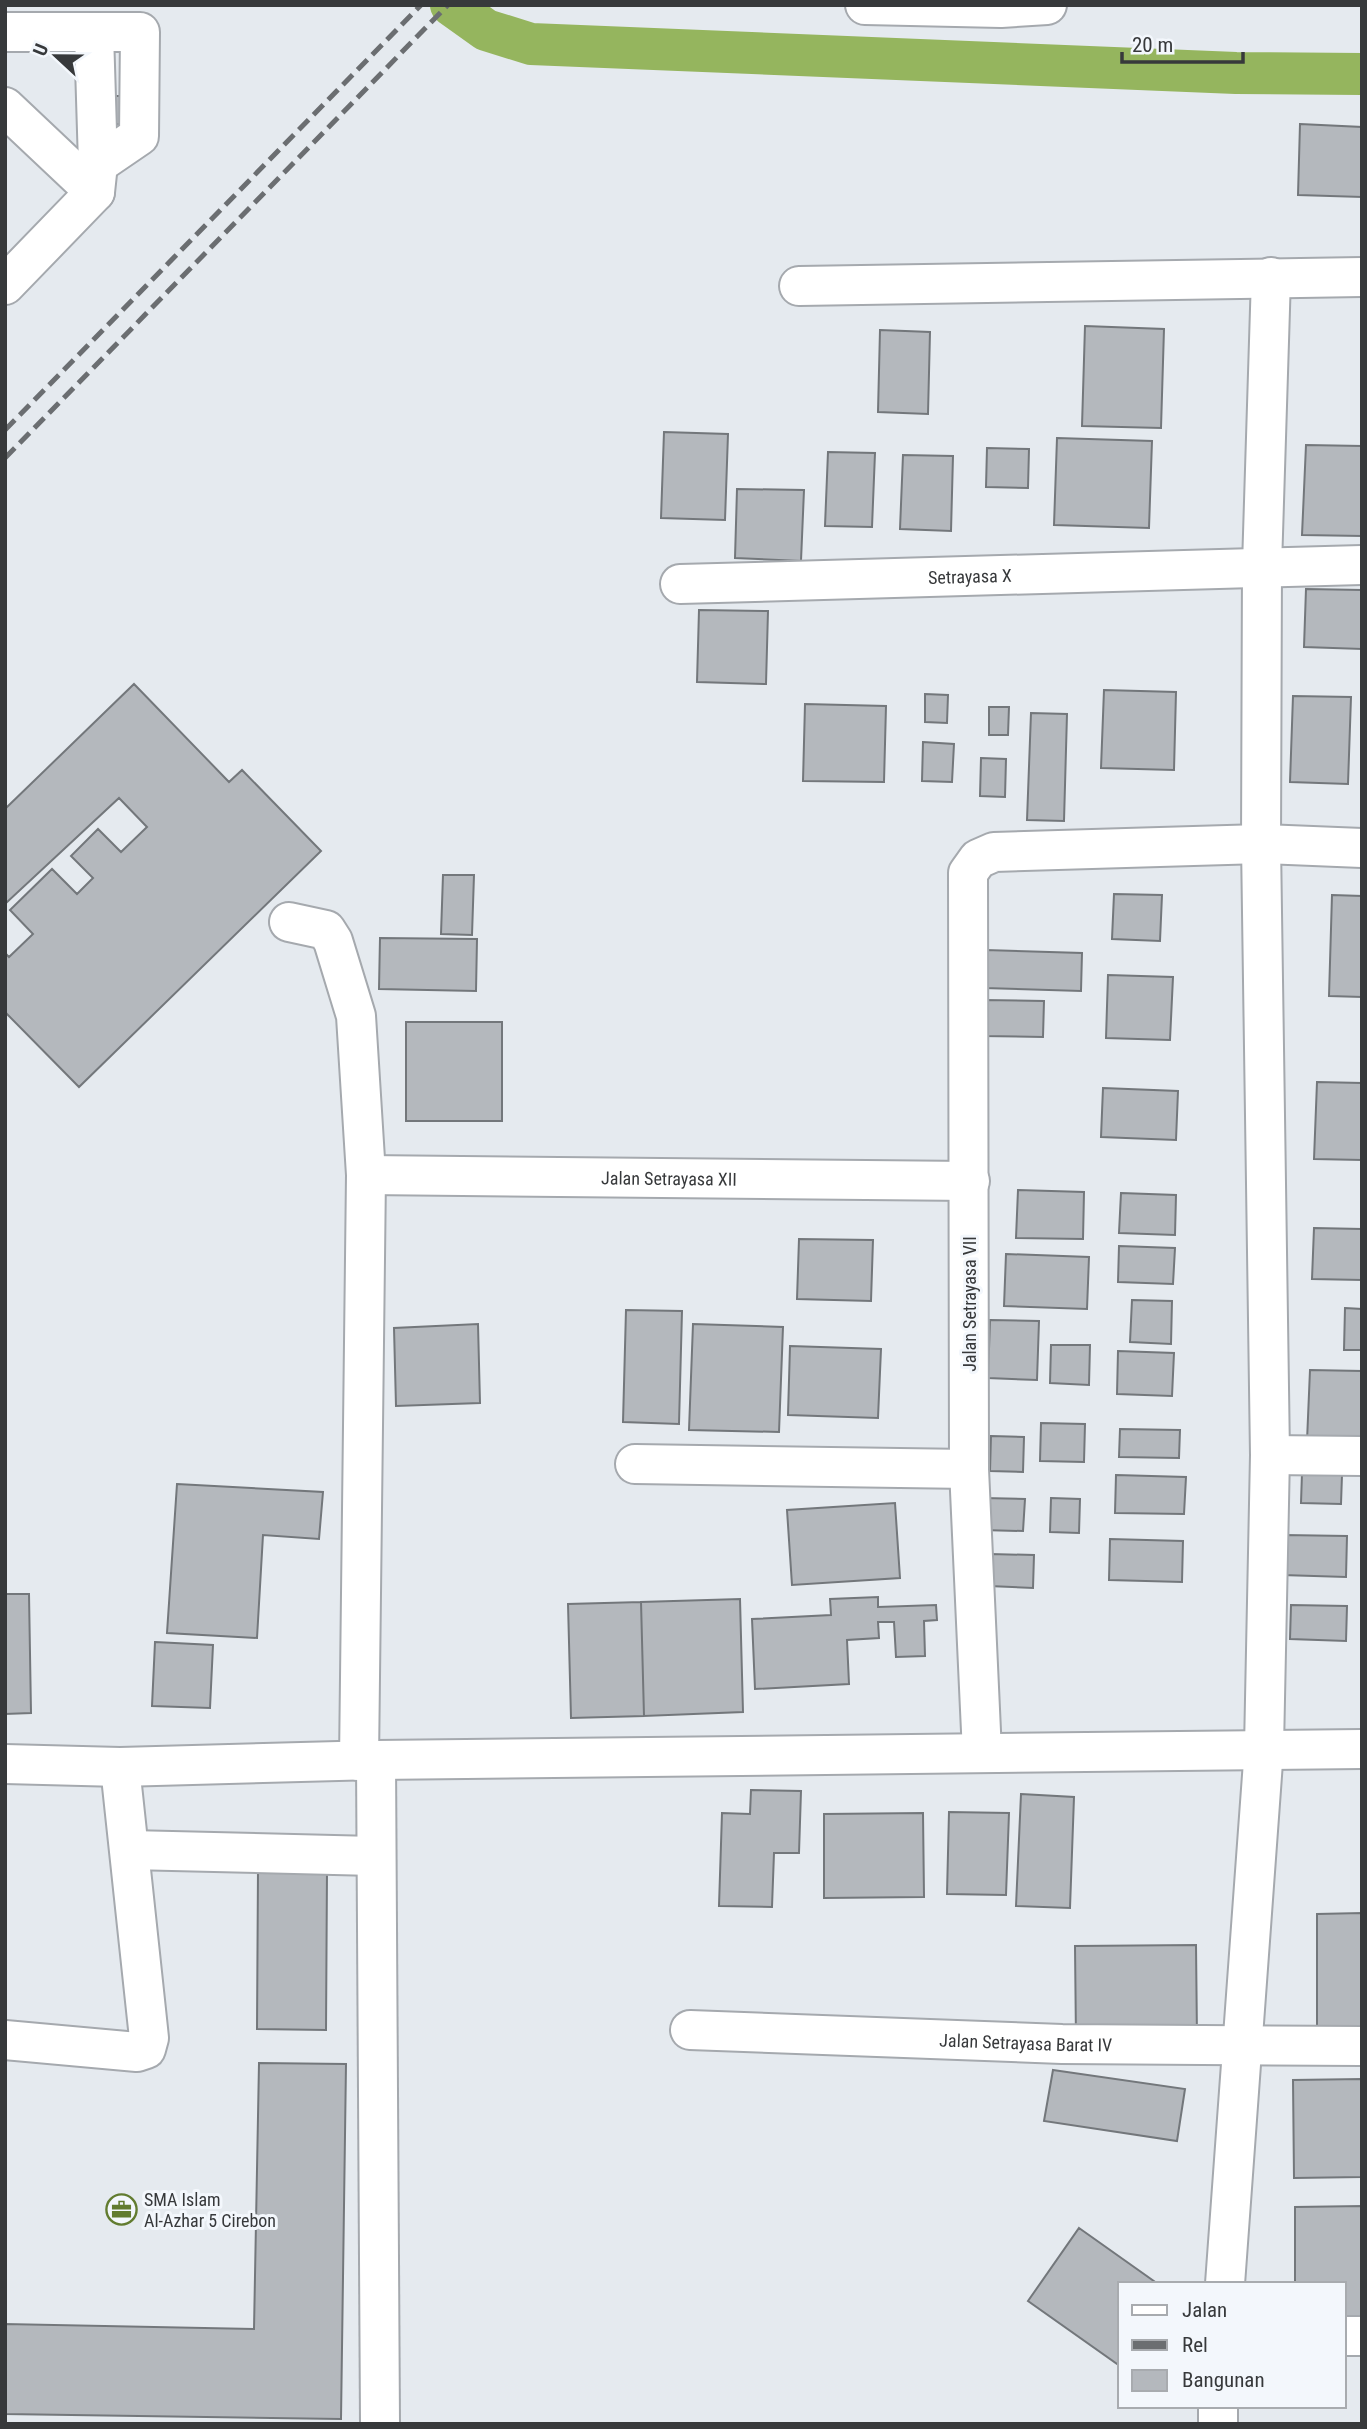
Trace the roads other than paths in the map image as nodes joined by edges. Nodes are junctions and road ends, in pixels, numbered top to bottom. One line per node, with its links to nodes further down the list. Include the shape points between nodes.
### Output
1 (865, 5): 3 (street)
2 (1047, 5): 3 (street)
3 (1001, 6)
4 (5, 32): 5 (street)
5 (94, 33): 7 (street); 7 (street, via 140,32 139,136)
6 (5, 107): 7 (street)
7 (97, 178): 8 (street)
8 (10, 272)
9 (1271, 277): 10 (street); 11 (street); 13 (street)
10 (1362, 277)
11 (799, 286)
12 (1362, 565): 13 (street, Setrayasa X)
13 (1262, 566): 14 (street, Setrayasa X); 15 (street)
14 (680, 584)
15 (1261, 844): 16 (street); 19 (street, Jalan Setrayasa VII, via 994,852 978,859 968,873 966,888); 20 (street)
16 (1362, 848)
17 (289, 922): 18 (street, via 326,930 337,953 356,1016)
18 (366, 1175): 19 (street, Jalan Setrayasa XII); 27 (street)
19 (970, 1181): 23 (street, Jalan Setrayasa VII)
20 (1270, 1455): 21 (street); 24 (street)
21 (1362, 1456)
22 (635, 1464): 23 (street)
23 (969, 1469): 26 (street, Jalan Setrayasa VII)
24 (1264, 1748): 25 (street); 26 (street); 35 (street)
25 (1362, 1749)
26 (982, 1753): 27 (street)
27 (367, 1760): 29 (street); 31 (street)
28 (5, 1764): 29 (street)
29 (120, 1767): 30 (street)
30 (130, 1850): 31 (street); 33 (street, via 149,2038 146,2049 137,2052)
31 (374, 1856): 37 (street)
32 (690, 2030): 35 (street, Jalan Setrayasa Barat IV)
33 (5, 2040)
34 (1362, 2046): 35 (street, Jalan Setrayasa Barat IV)
35 (1243, 2047): 36 (street)
36 (1225, 2282)
37 (380, 2424)

